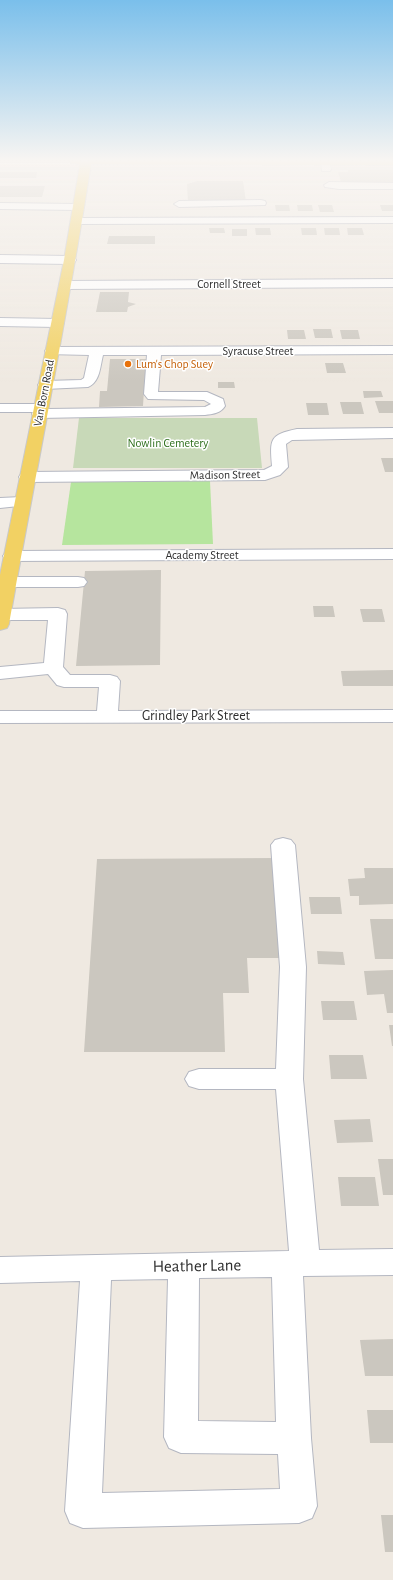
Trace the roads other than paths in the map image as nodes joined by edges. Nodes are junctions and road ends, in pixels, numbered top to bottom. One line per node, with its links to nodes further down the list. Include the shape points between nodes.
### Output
1 (74, 235): 3 (main road, Van Born Road)
2 (0, 259): 3 (street)
3 (70, 260): 5 (main road, Van Born Road)
4 (393, 283): 5 (street, Cornell Street)
5 (65, 285): 7 (main road, Van Born Road)
6 (0, 322): 7 (street)
7 (57, 323): 9 (main road, Van Born Road)
8 (393, 350): 11 (street, Syracuse Street)
9 (52, 351): 10 (street, Syracuse Street); 12 (main road, Van Born Road)
10 (97, 351): 11 (street, Syracuse Street); 12 (street, via 88,382)
11 (154, 351): 14 (street, via 151,394 156,397 207,396 218,402 218,406 205,411)
12 (45, 385): 14 (main road, Van Born Road)
13 (0, 408): 14 (street)
14 (40, 411): 16 (main road, Van Born Road)
15 (393, 433): 16 (street, Madison Street, via 287,436 278,444 280,467 265,474)
16 (27, 477): 17 (main road, Van Born Road)
17 (22, 502): 18 (street); 20 (main road, Van Born Road)
18 (0, 503)
19 (393, 554): 20 (street, Academy Street)
20 (12, 556): 21 (main road, Van Born Road)
21 (7, 582): 22 (street); 23 (main road, Van Born Road)
22 (78, 582)
23 (1, 619): 24 (street, via 58,614)
24 (53, 668): 25 (street); 28 (street, via 64,681 110,681)
25 (0, 673)
26 (393, 716): 28 (street, Grindley Park Street)
27 (0, 717): 28 (street, Grindley Park Street)
28 (107, 717)
29 (283, 845): 31 (street, via 294,967)
30 (199, 1079): 31 (street)
31 (289, 1079): 33 (street)
32 (393, 1262): 33 (street, Heather Lane)
33 (296, 1264): 34 (street, Heather Lane); 37 (street)
34 (184, 1266): 35 (street, Heather Lane); 37 (street, via 181,1437)
35 (96, 1268): 36 (street, Heather Lane); 37 (street, via 83,1511 299,1506)
36 (0, 1270)
37 (294, 1438)

